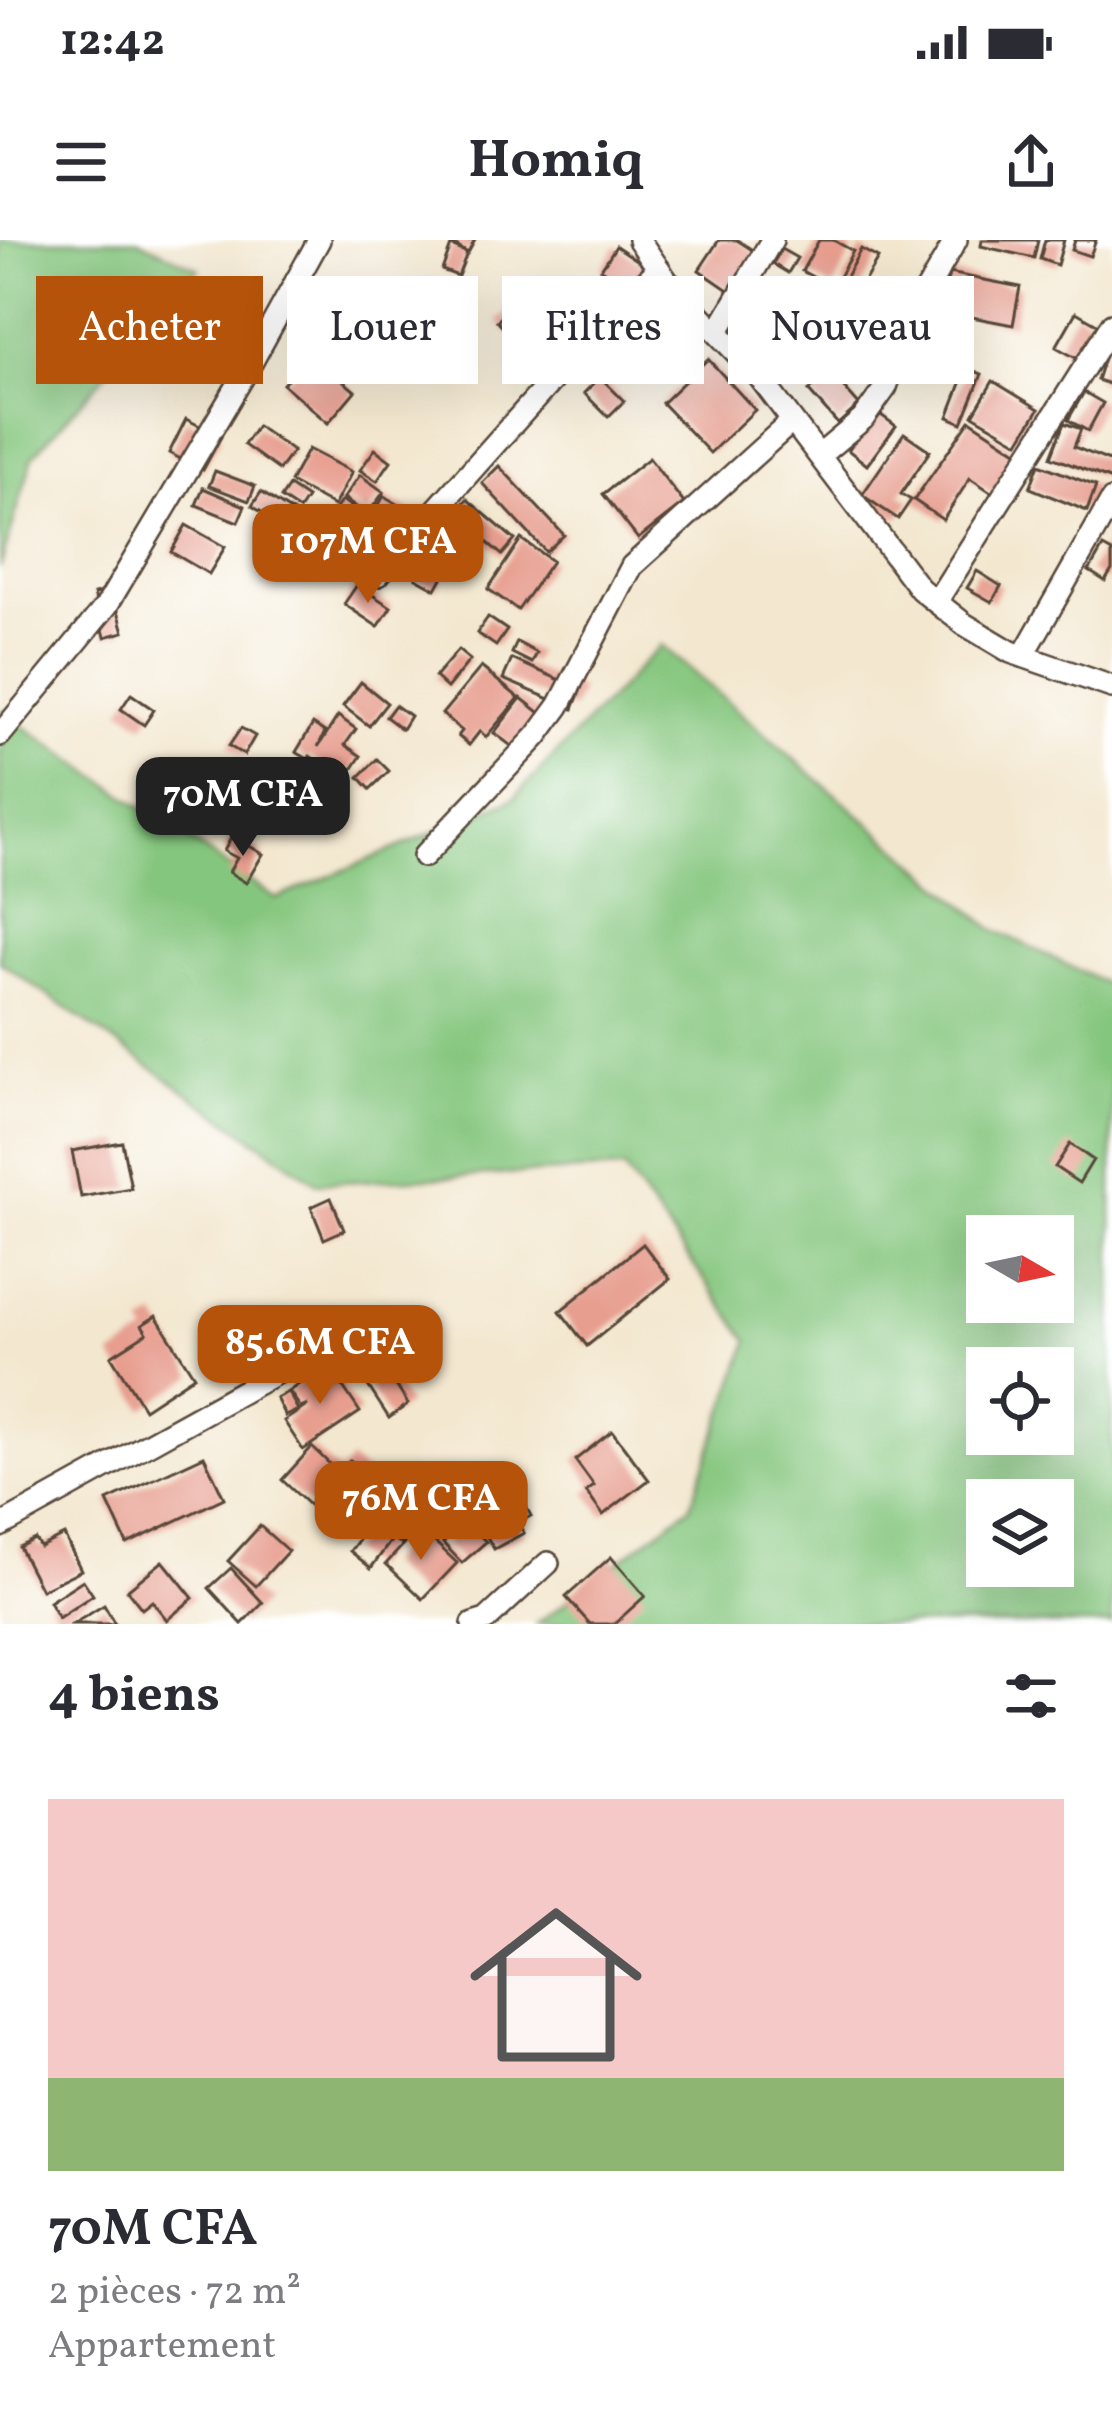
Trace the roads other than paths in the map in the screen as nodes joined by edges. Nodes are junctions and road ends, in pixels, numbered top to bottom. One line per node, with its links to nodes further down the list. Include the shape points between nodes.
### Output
1 (319, 240): 15 (street, via 107,605)
2 (639, 240): 5 (street)
3 (772, 240): 7 (street)
4 (956, 240): 9 (street, via 911,317 886,387)
5 (659, 268): 7 (street); 11 (street)
6 (1112, 324): 12 (street)
7 (718, 331): 8 (street)
8 (791, 422): 9 (street); 16 (street, via 632,566 559,706)
9 (820, 455): 12 (street, via 908,576)
10 (1112, 500): 13 (street)
11 (378, 575)
12 (937, 602): 13 (street)
13 (1023, 656): 14 (street)
14 (1112, 687)
15 (0, 734)
16 (424, 856)
17 (305, 1358): 18 (street)
18 (0, 1526)
19 (548, 1563): 20 (street)
20 (473, 1624)

